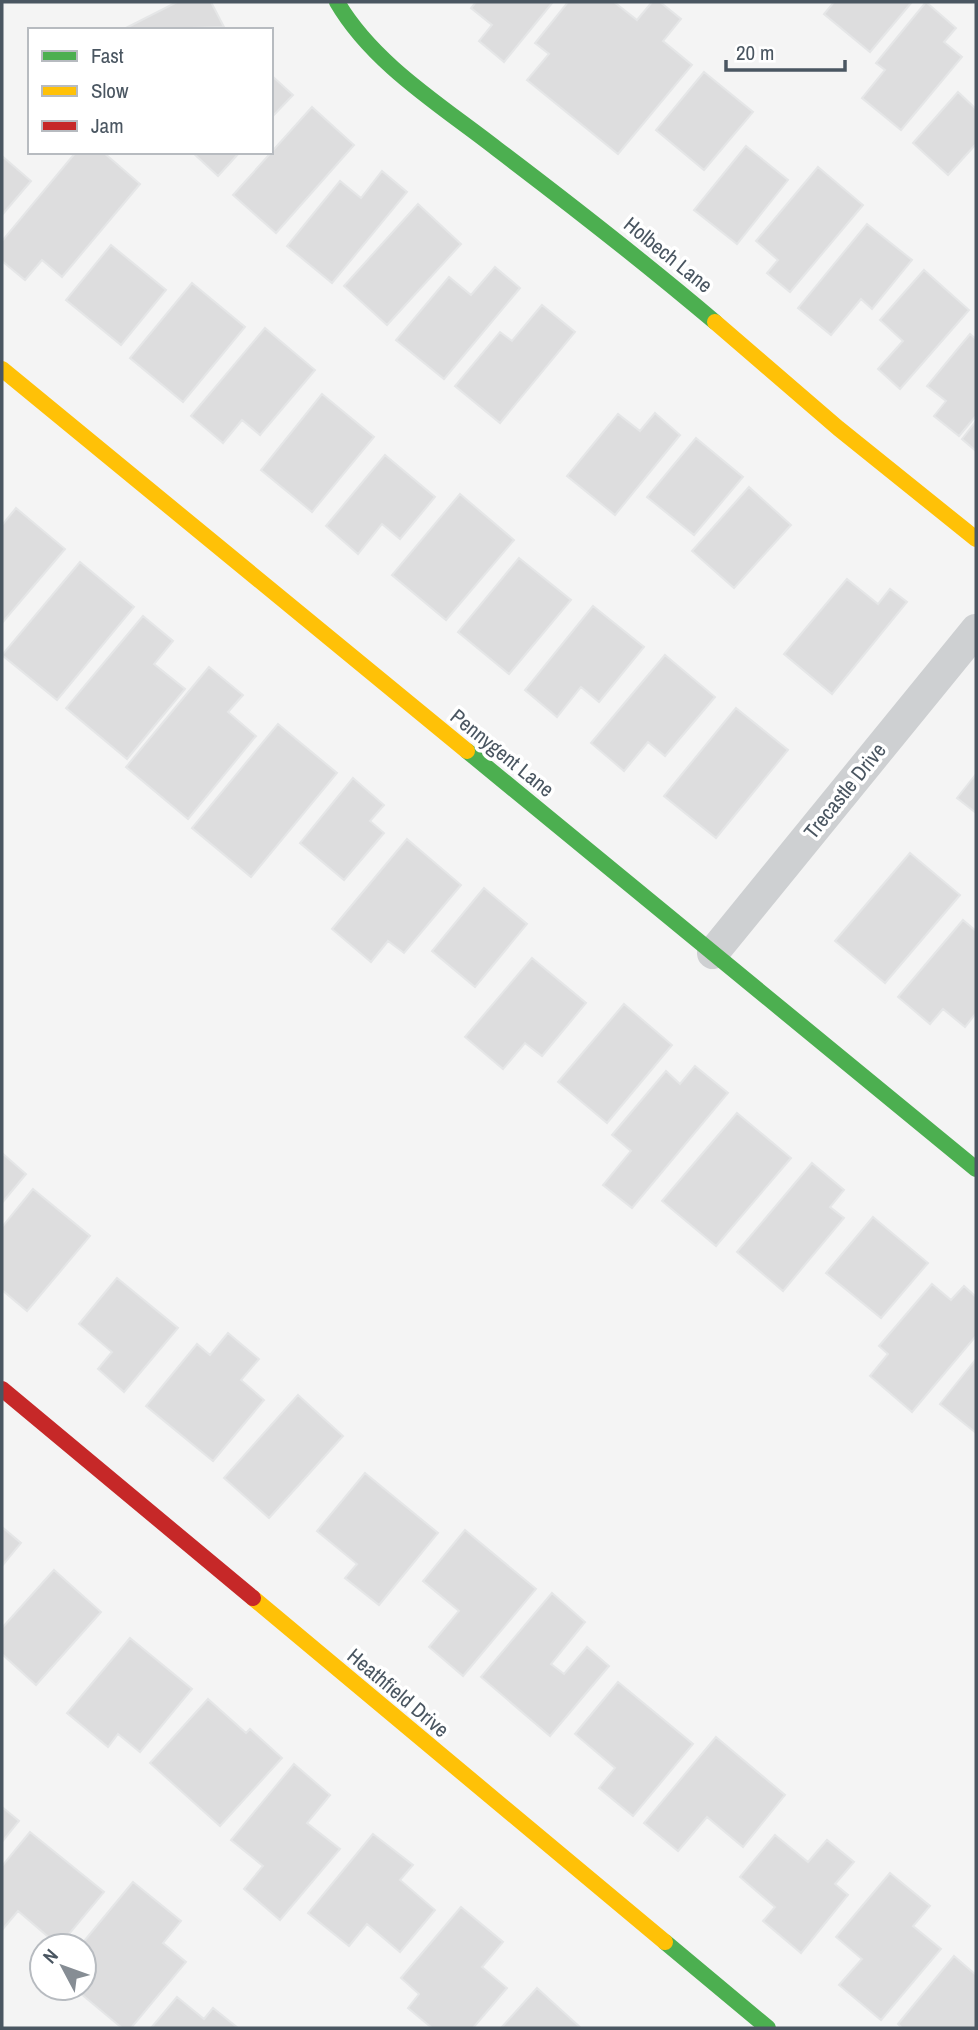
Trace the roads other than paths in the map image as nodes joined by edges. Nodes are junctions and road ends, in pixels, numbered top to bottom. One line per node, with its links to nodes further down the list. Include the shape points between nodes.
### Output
1 (337, 2): 3 (street, Holbech Lane, via 349,23 400,74 642,260)
2 (2, 369): 5 (street, Pennygent Lane)
3 (976, 539)
4 (976, 630): 5 (street, Trecastle Drive)
5 (713, 953): 6 (street, Pennygent Lane)
6 (976, 1169)
7 (2, 1389): 8 (street, Heathfield Drive)
8 (768, 2028)

